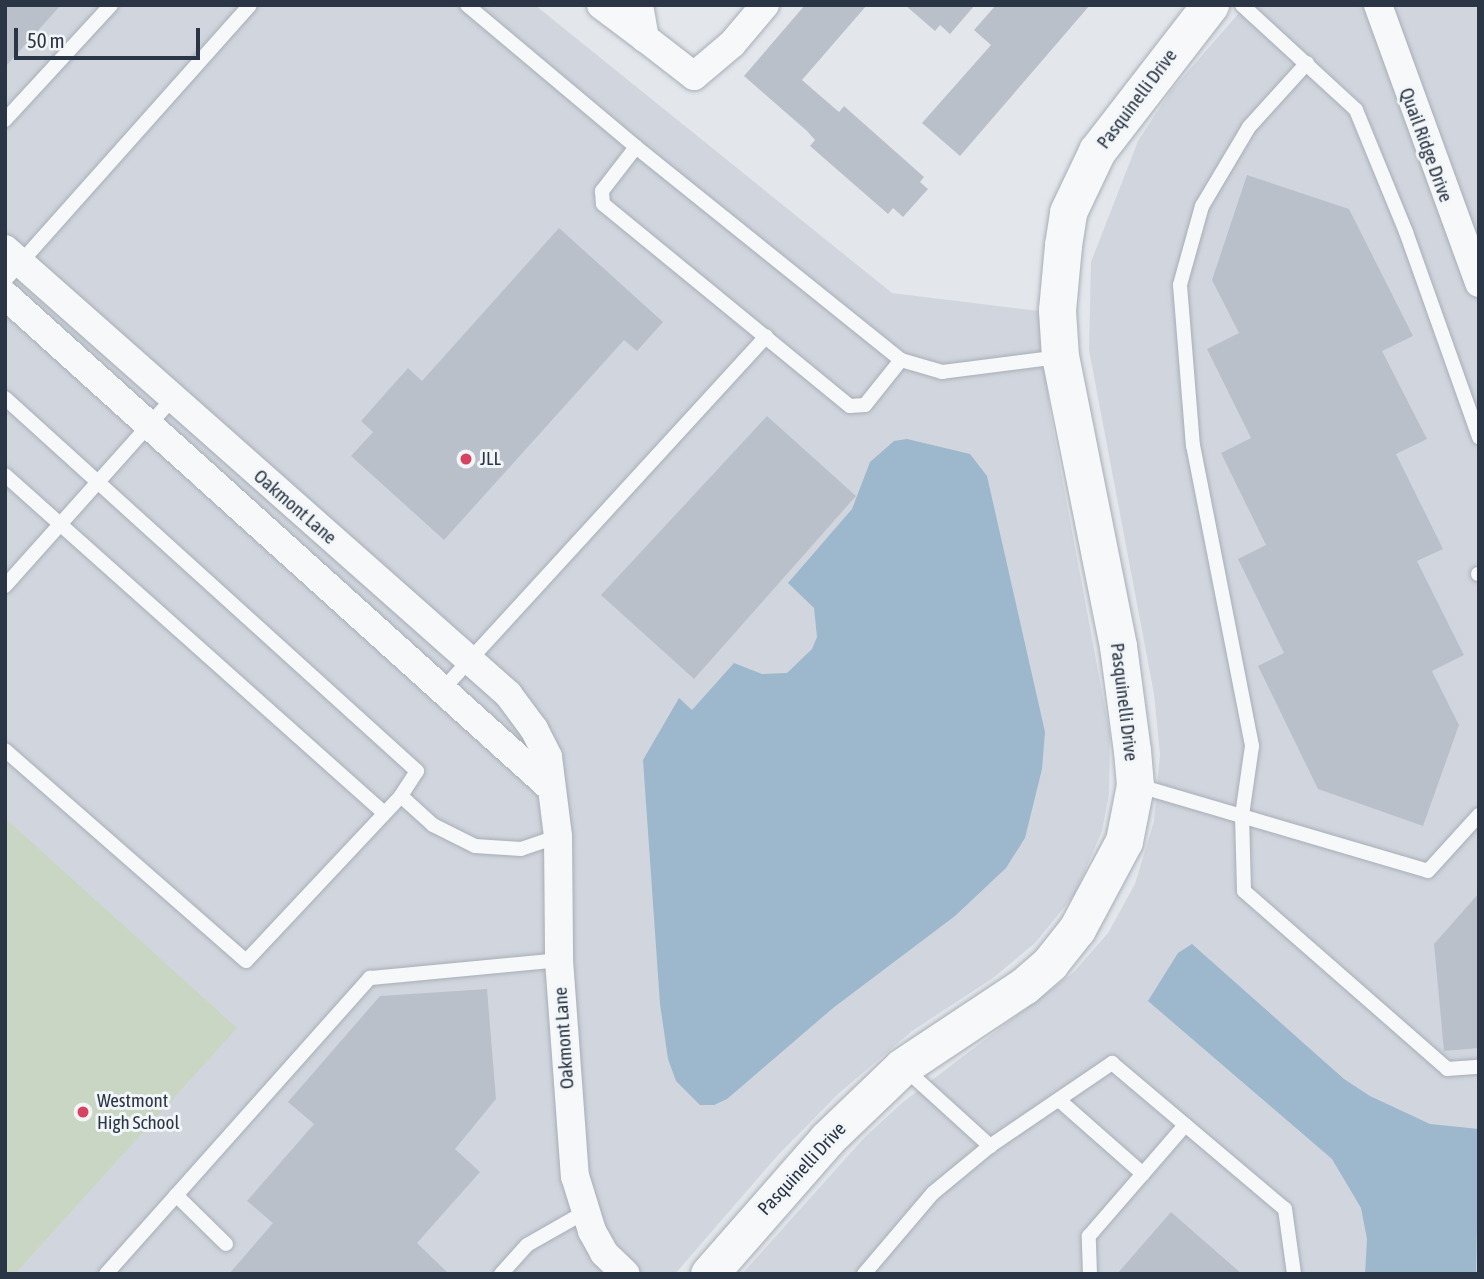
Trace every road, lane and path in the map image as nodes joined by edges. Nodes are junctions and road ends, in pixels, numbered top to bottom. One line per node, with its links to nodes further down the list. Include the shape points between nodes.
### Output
1 (111, 5): 12 (lane)
2 (250, 5): 14 (lane)
3 (467, 5): 13 (lane)
4 (601, 5): 10 (street)
5 (639, 5): 10 (street)
6 (765, 5): 10 (street, via 732,44 694,76)
7 (1210, 5): 18 (street, Pasquinelli Drive, via 1113,125 1068,212 1057,310)
8 (1242, 5): 11 (lane)
9 (1378, 5): 15 (street, Quail Ridge Drive)
10 (645, 37)
11 (1307, 63): 23 (lane, via 1356,110 1406,232); 35 (lane, via 1249,127 1202,206 1180,285 1193,445 1252,746)
12 (6, 117)
13 (636, 146): 17 (lane, via 602,191 603,204); 19 (lane)
14 (10, 264): 21 (street, Oakmont Lane)
15 (1479, 283)
16 (5, 295): 22 (street, Oakmont Lane)
17 (766, 336): 19 (lane, via 850,406 865,405); 28 (lane)
18 (1060, 357): 19 (lane, via 942,372); 31 (street, Pasquinelli Drive, via 1118,646)
19 (901, 360)
20 (5, 398): 25 (lane)
21 (172, 399): 22 (lane); 28 (street, Oakmont Lane)
22 (150, 423): 25 (lane); 29 (street, Oakmont Lane)
23 (1479, 437)
24 (5, 475): 26 (lane)
25 (99, 480): 26 (lane); 33 (lane, via 416,771)
26 (60, 524): 27 (lane); 34 (lane)
27 (5, 586)
28 (470, 661): 29 (lane); 32 (street, Oakmont Lane, via 508,694 534,729 548,757)
29 (443, 688): 32 (street, Oakmont Lane)
30 (5, 750): 34 (lane, via 246,961)
31 (1135, 785): 35 (lane); 39 (street, Pasquinelli Drive, via 1124,841 1102,886 1050,963 1024,986)
32 (550, 786): 37 (street, Oakmont Lane)
33 (401, 796): 34 (lane); 37 (lane, via 433,825 475,846 521,849)
34 (383, 812)
35 (1242, 815): 36 (lane, via 1428,871); 40 (lane, via 1244,891 1447,1069)
36 (1479, 815)
37 (558, 836): 38 (street, Oakmont Lane)
38 (559, 960): 45 (lane, via 370,978); 46 (street, Oakmont Lane, via 572,1147)
39 (902, 1066): 43 (lane); 51 (street, Pasquinelli Drive, via 827,1139)
40 (1479, 1067)
41 (1059, 1100): 42 (lane, via 1112,1063); 43 (lane); 44 (lane)
42 (1185, 1125): 44 (lane); 54 (lane, via 1285,1209)
43 (990, 1146): 52 (lane, via 933,1193)
44 (1143, 1174): 53 (lane, via 1090,1236)
45 (176, 1195): 47 (lane); 48 (lane)
46 (585, 1212): 49 (lane, via 527,1245); 50 (street, Oakmont Lane, via 604,1253)
47 (226, 1244)
48 (106, 1274)
49 (501, 1274)
50 (626, 1274)
51 (709, 1274)
52 (864, 1274)
53 (1090, 1274)
54 (1294, 1274)

